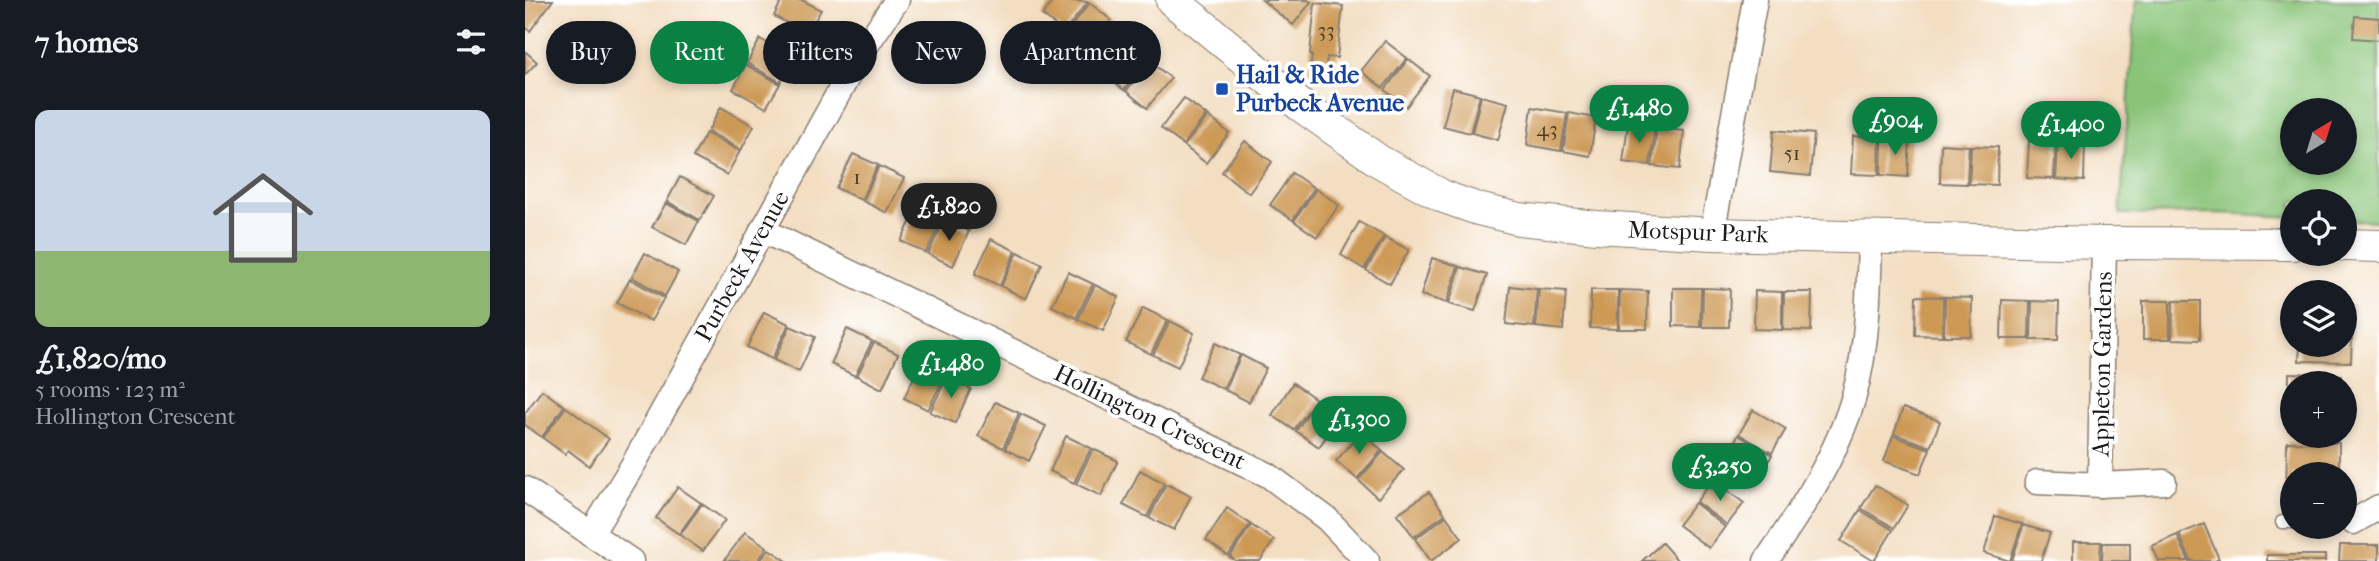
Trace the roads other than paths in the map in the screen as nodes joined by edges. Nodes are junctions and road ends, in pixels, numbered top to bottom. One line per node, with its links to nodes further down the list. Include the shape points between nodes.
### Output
1 (897, 0): 4 (street, Purbeck Avenue, via 859,56)
2 (1172, 0): 5 (street, Motspur Park, via 1379,161 1444,197 1518,219)
3 (1755, 0): 5 (street)
4 (762, 230): 17 (street, Purbeck Avenue); 19 (street, Hollington Crescent, via 1248,464 1299,496)
5 (1713, 234): 6 (street, Motspur Park)
6 (1870, 236): 7 (street, Motspur Park); 20 (street, via 1865,332 1854,396 1817,479)
7 (2104, 243): 8 (street, Motspur Park); 13 (street, Appleton Gardens)
8 (2280, 244)
9 (2357, 245): 10 (street)
10 (2379, 246)
11 (2037, 482): 13 (street, Appleton Gardens)
12 (2165, 482): 13 (street, Appleton Gardens)
13 (2101, 485)
14 (525, 489): 17 (street)
15 (2379, 507): 16 (street)
16 (2357, 518)
17 (591, 534): 18 (street)
18 (631, 561)
19 (1367, 561)
20 (1766, 561)

